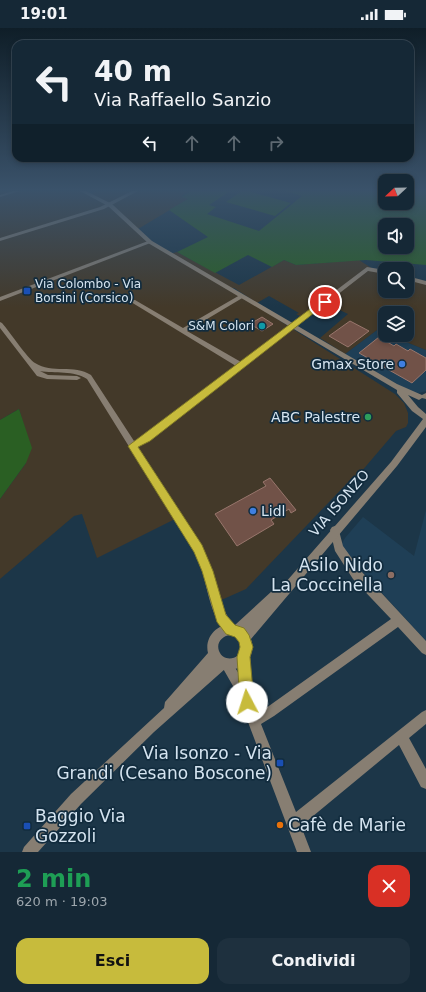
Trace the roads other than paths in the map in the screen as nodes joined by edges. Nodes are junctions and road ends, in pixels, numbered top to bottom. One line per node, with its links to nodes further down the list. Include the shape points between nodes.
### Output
1 (33, 229): 3 (street)
2 (136, 229): 4 (street)
3 (0, 240)
4 (150, 242): 8 (street); 9 (street)
5 (378, 271): 12 (street, via 367,269)
6 (414, 280): 7 (street)
7 (426, 283)
8 (242, 296): 12 (street); 13 (street)
9 (0, 299)
10 (133, 301): 13 (street)
11 (0, 324): 21 (street, via 42,376 88,380)
12 (293, 326): 14 (street); 15 (street)
13 (182, 330): 14 (street)
14 (242, 366): 21 (street)
15 (394, 386): 16 (street); 17 (street)
16 (424, 396): 17 (street)
17 (414, 407): 18 (street); 20 (street, VIA ISONZO, via 416,424)
18 (426, 417)
19 (426, 421): 20 (street, VIA ISONZO)
20 (412, 439): 22 (street, VIA ISONZO, via 394,464)
21 (132, 446): 23 (street, via 198,548 211,581)
22 (335, 530): 24 (street, via 336,543 341,553 357,575); 25 (street, VIA ISONZO, via 287,586)
23 (218, 612): 25 (street); 26 (street)
24 (399, 620): 27 (street); 33 (street)
25 (237, 633): 26 (street, via 223,631); 29 (street, via 246,647)
26 (218, 635): 28 (street, via 214,642)
27 (426, 649)
28 (215, 654): 30 (street); 34 (street)
29 (244, 657): 30 (street, via 236,664); 31 (street)
30 (225, 664): 31 (street, via 236,677); 34 (street)
31 (247, 702): 33 (street)
32 (426, 716): 35 (street)
33 (254, 721): 37 (street)
34 (150, 728): 39 (street, via 76,799)
35 (401, 736): 36 (street); 37 (street)
36 (426, 782)
37 (293, 823): 38 (street)
38 (302, 851)
39 (28, 852)

